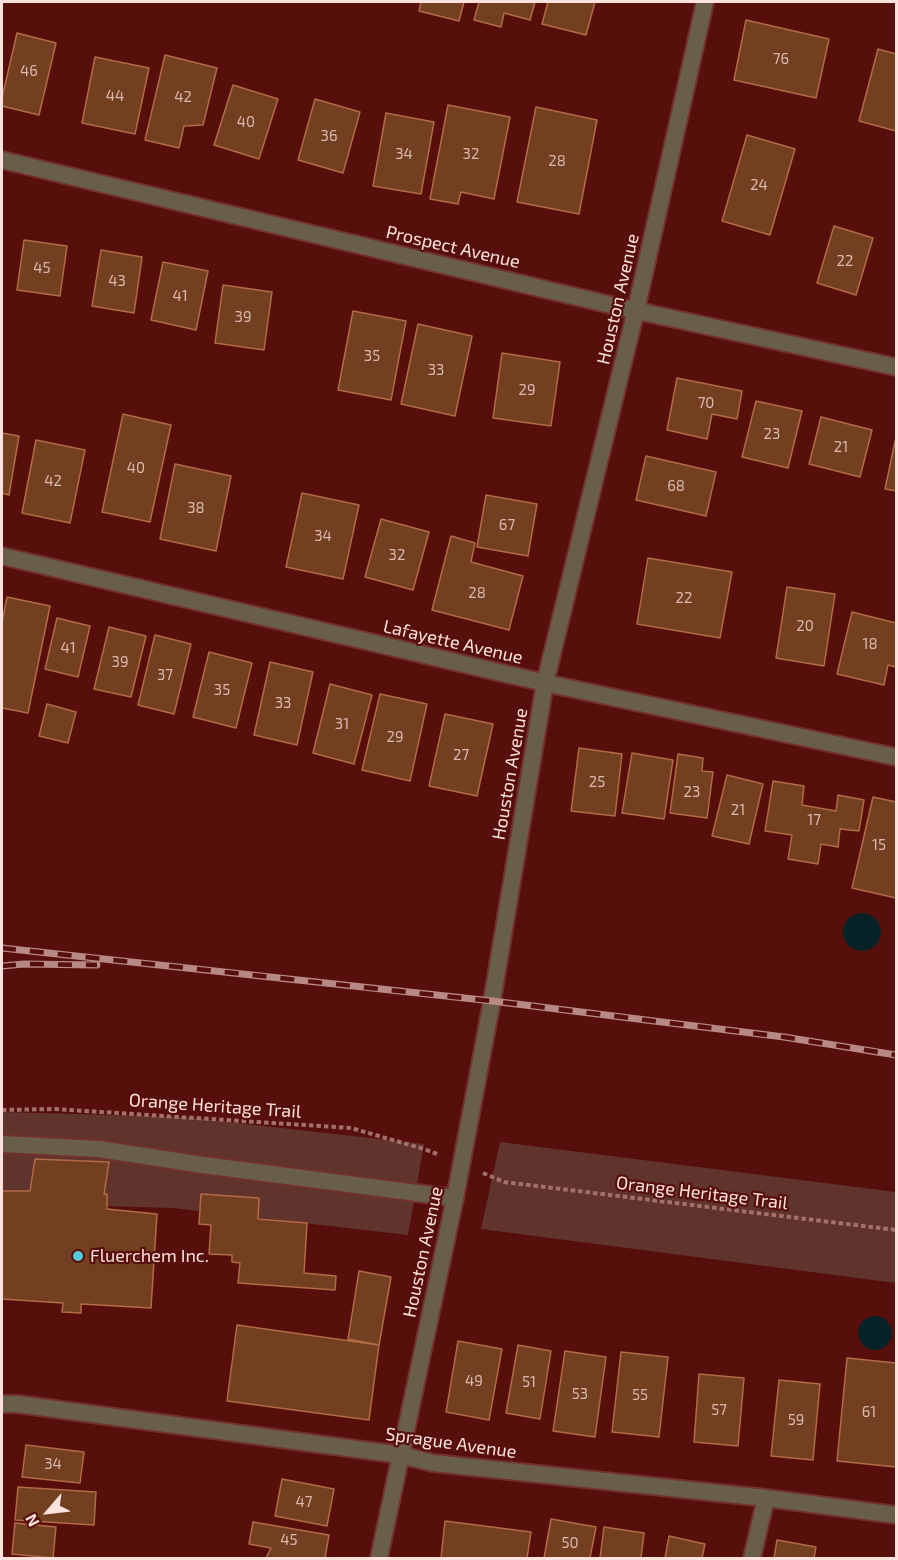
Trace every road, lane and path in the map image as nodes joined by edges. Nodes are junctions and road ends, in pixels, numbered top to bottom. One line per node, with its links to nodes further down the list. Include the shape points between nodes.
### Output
1 (705, 2): 3 (street, Houston Avenue)
2 (2, 160): 3 (street, Prospect Avenue)
3 (636, 310): 4 (street, Prospect Avenue); 6 (street, Houston Avenue)
4 (897, 367)
5 (2, 556): 6 (street, Lafayette Avenue)
6 (545, 683): 7 (street, Lafayette Avenue); 12 (street, Houston Avenue)
7 (897, 757)
8 (2, 1110): 10 (path, Orange Heritage Trail, via 55,1109 351,1128)
9 (2, 1144): 12 (street, via 99,1149)
10 (424, 1149)
11 (504, 1182): 13 (path, Orange Heritage Trail)
12 (455, 1198): 15 (street, Houston Avenue)
13 (897, 1230)
14 (2, 1404): 15 (street, Sprague Avenue)
15 (400, 1455): 16 (street, Sprague Avenue, via 433,1463); 18 (street, Houston Avenue)
16 (766, 1498): 17 (street, Sprague Avenue); 19 (street)
17 (897, 1515)
18 (379, 1558)
19 (752, 1558)

